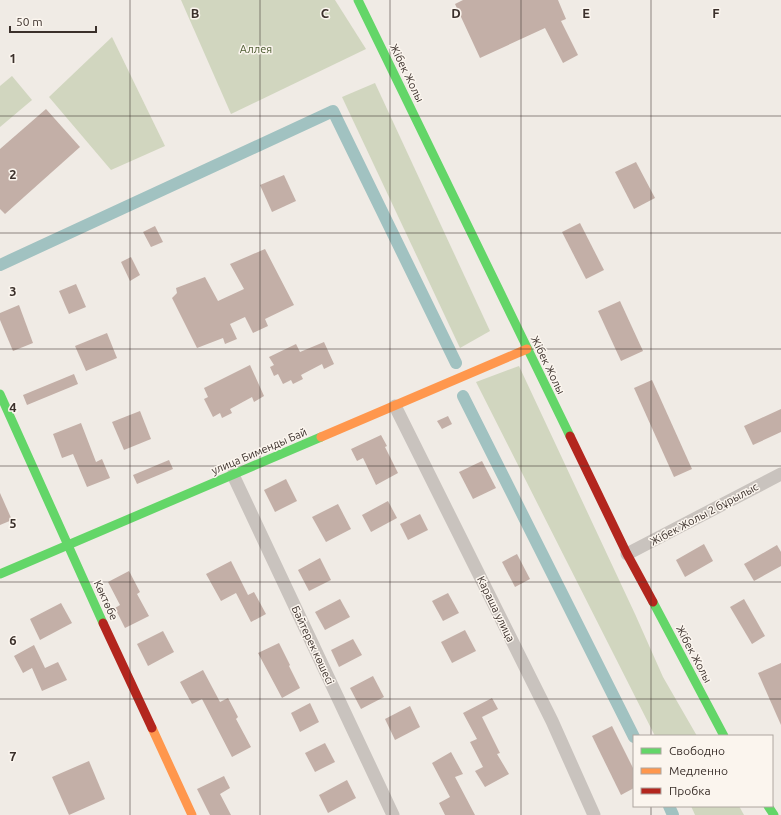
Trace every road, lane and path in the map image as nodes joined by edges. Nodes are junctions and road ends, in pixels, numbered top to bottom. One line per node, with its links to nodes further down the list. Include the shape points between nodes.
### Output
1 (358, 0): 2 (street, Жібек Жолы)
2 (527, 349): 4 (street, улица Бименды Бай); 8 (street, Жібек Жолы)
3 (0, 394): 7 (street, Көктөбе)
4 (395, 406): 6 (street, улица Бименды Бай); 13 (street, Караша улица, via 552,721)
5 (781, 474): 8 (street, Жібек Жолы 2 бұрылыс)
6 (233, 475): 7 (street, улица Бименды Бай); 12 (street, Бәйтерек көшесі)
7 (68, 546): 9 (street, улица Бименды Бай); 11 (street, Көктөбе)
8 (627, 554): 10 (street, Жібек Жолы)
9 (0, 574)
10 (723, 735)
11 (192, 815)
12 (393, 815)
13 (594, 815)

